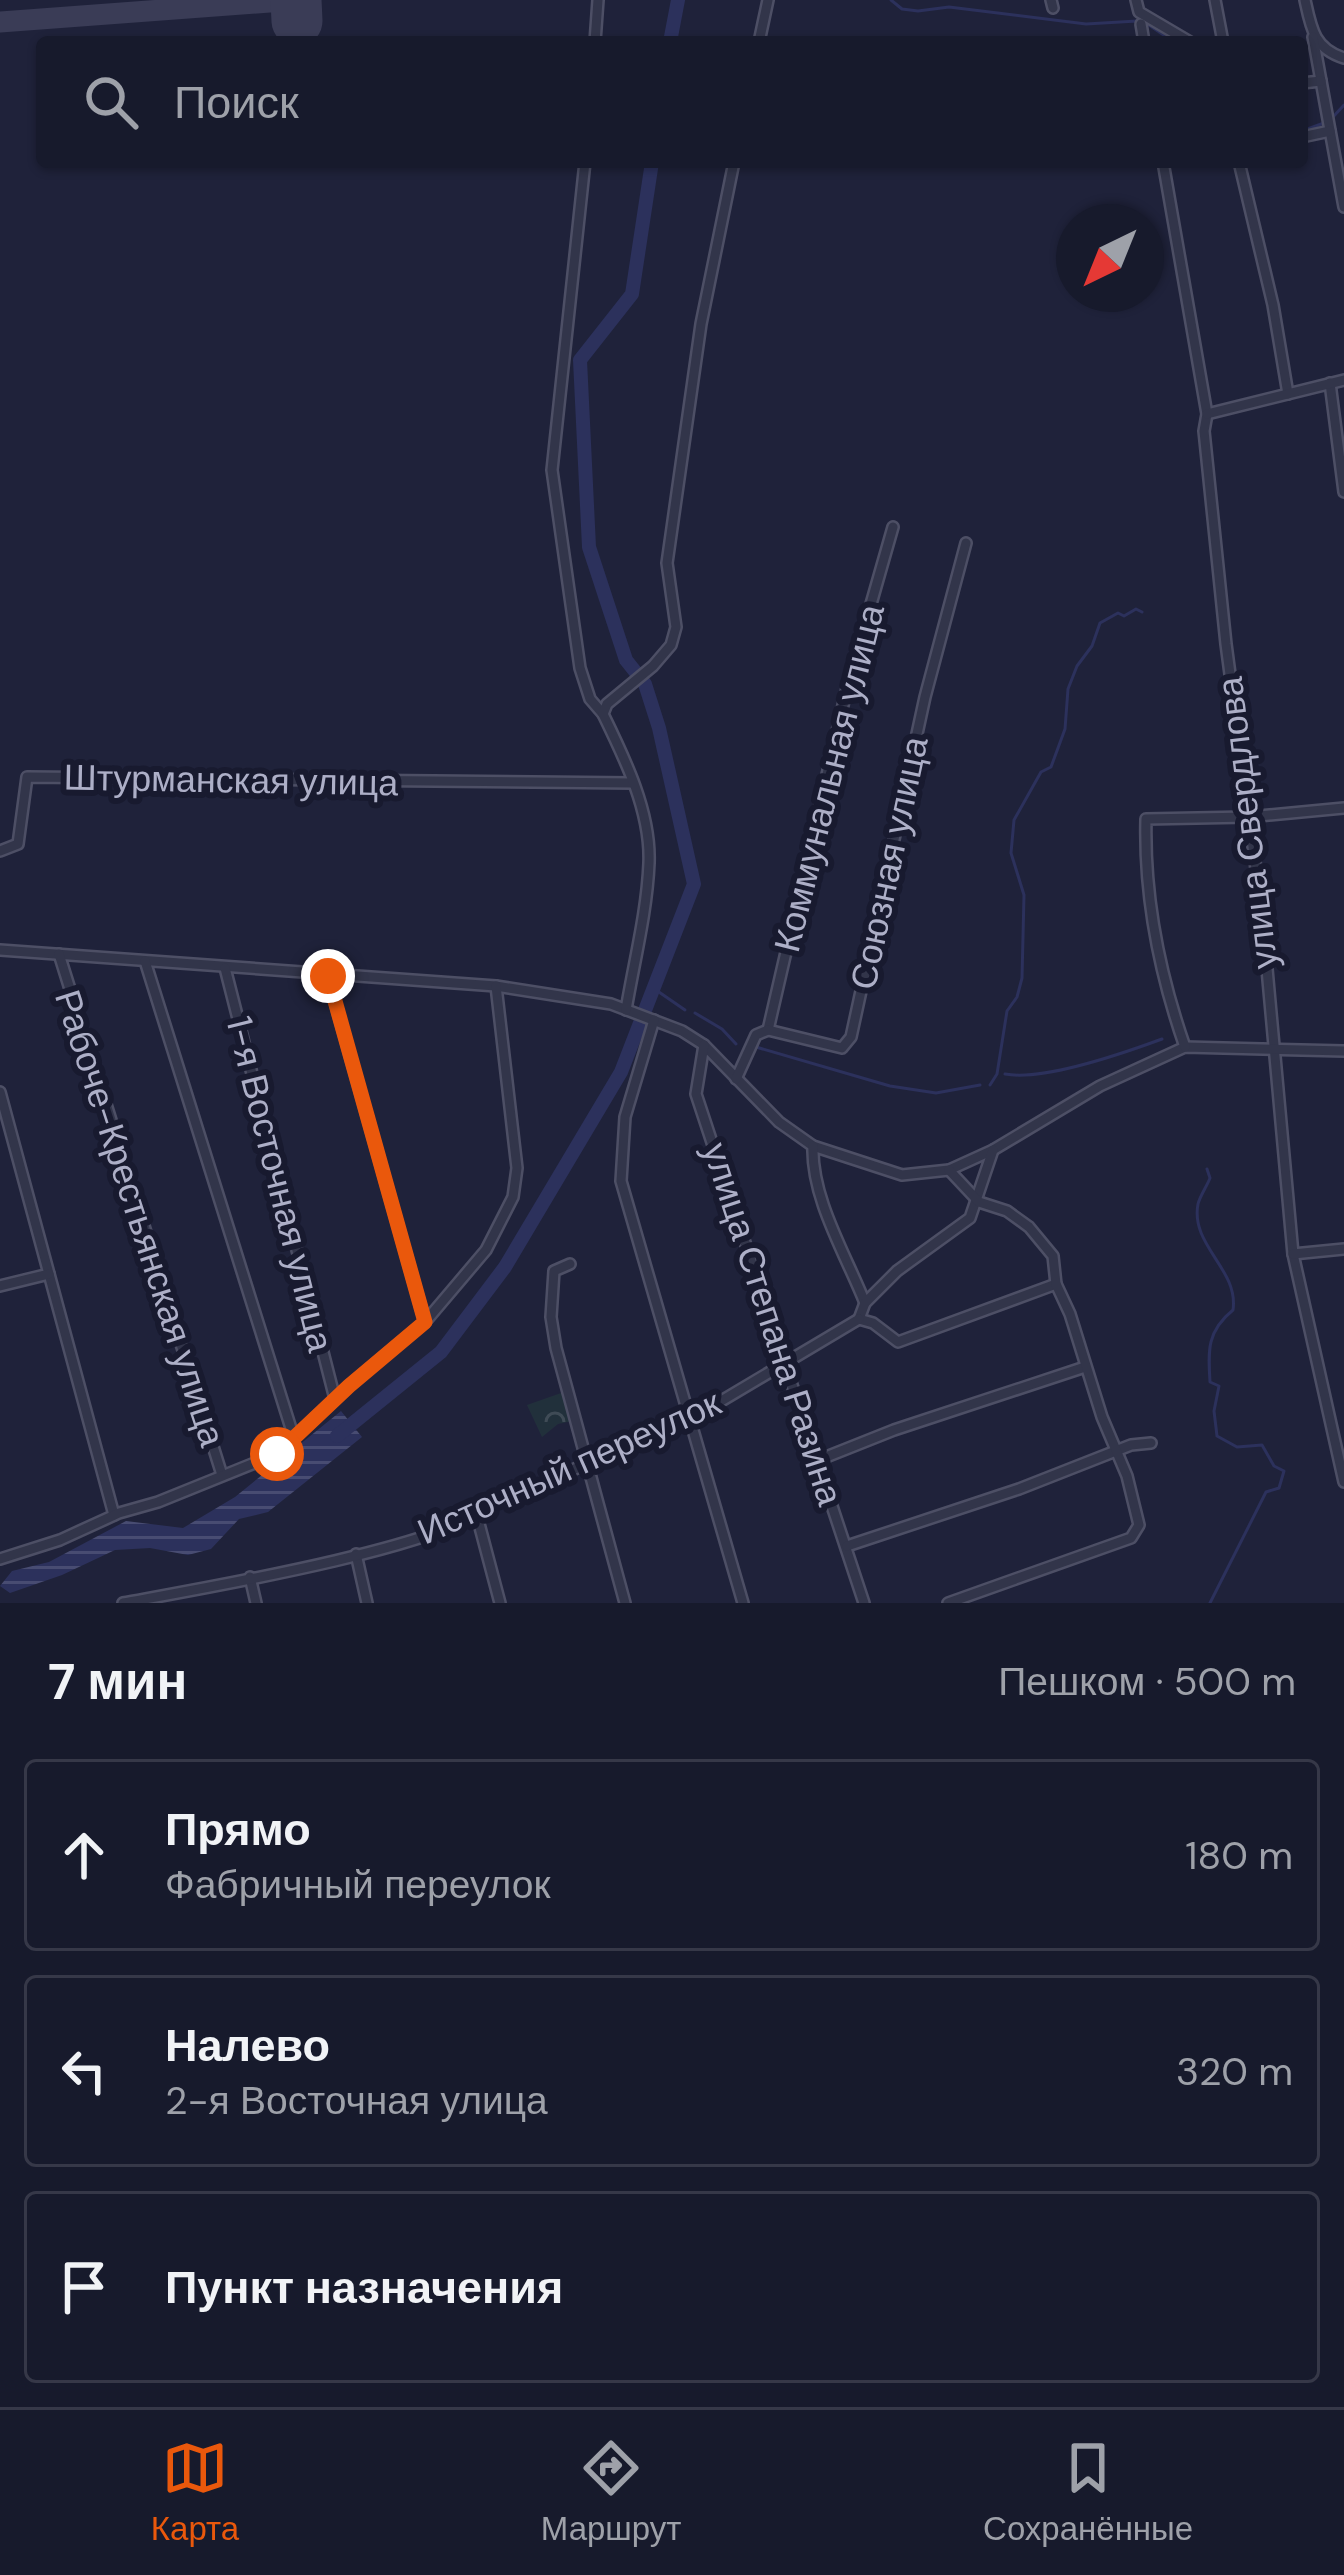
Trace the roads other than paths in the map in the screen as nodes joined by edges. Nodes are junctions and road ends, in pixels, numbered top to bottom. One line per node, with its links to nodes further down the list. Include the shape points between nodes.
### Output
1 (598, 0): 6 (street)
2 (768, 0): 7 (street)
3 (1215, 0): 9 (street)
4 (1305, 0): 10 (street)
5 (1139, 12): 8 (street)
6 (595, 36)
7 (760, 36)
8 (1180, 36)
9 (1222, 36)
10 (1313, 38): 11 (street); 12 (street)
11 (1344, 58)
12 (1322, 81): 13 (street); 14 (street)
13 (1308, 82)
14 (1330, 131): 15 (street); 20 (street)
15 (1308, 136)
16 (584, 168): 28 (street, via 552,470 580,668)
17 (733, 168): 28 (street, via 700,324 667,563 676,627 671,645)
18 (1164, 168): 24 (street, улица Свердлова)
19 (1240, 168): 23 (street)
20 (1344, 207)
21 (1344, 380): 22 (street)
22 (1330, 383): 23 (street); 25 (street)
23 (1288, 394): 24 (street)
24 (1207, 415): 31 (street, улица Свердлова)
25 (1344, 492)
26 (893, 527): 41 (street, Коммунальная улица)
27 (966, 542): 41 (street, Союзная улица, via 851,1037 842,1048)
28 (603, 714): 29 (street)
29 (633, 783): 32 (street, Штурманская улица, via 27,777 18,844); 39 (street, via 649,862)
30 (1344, 808): 31 (street)
31 (1248, 817): 43 (street, via 1146,819 1150,901); 45 (street, улица Свердлова)
32 (0, 851)
33 (0, 950): 34 (street)
34 (59, 958): 35 (street); 70 (street, Рабоче-Крестьянская улица)
35 (145, 961): 36 (street); 65 (street)
36 (225, 968): 37 (street); 63 (street, 1-я Восточная улица)
37 (328, 976): 38 (street); 60 (street)
38 (496, 986): 39 (street); 60 (street, via 517,1168 512,1197 486,1250)
39 (626, 1010): 40 (street)
40 (654, 1020): 42 (street); 64 (street, via 625,1117 621,1181)
41 (768, 1030): 46 (street, via 756,1035)
42 (704, 1045): 46 (street); 61 (street, улица Степана Разина, via 696,1094)
43 (1185, 1047): 45 (street); 49 (street, via 1100,1086)
44 (1344, 1051): 45 (street)
45 (1275, 1052): 53 (street, улица Свердлова)
46 (736, 1079): 48 (street)
47 (0, 1092): 55 (street)
48 (813, 1146): 50 (street, via 902,1175); 58 (street, via 812,1165)
49 (994, 1150): 50 (street); 51 (street)
50 (949, 1170): 51 (street)
51 (979, 1202): 56 (street, via 1007,1211 1041,1239); 58 (street)
52 (1344, 1249): 53 (street)
53 (1292, 1254): 72 (street, улица Свердлова)
54 (570, 1264): 69 (street, via 554,1271 551,1317)
55 (49, 1274): 57 (street); 73 (street)
56 (1056, 1283): 59 (street, via 898,1342); 62 (street)
57 (0, 1286)
58 (866, 1303): 59 (street)
59 (859, 1319): 61 (street, Источный переулок)
60 (425, 1322): 63 (street)
61 (786, 1362): 64 (street, Источный переулок); 68 (street, улица Степана Разина)
62 (1084, 1367): 67 (street); 68 (street)
63 (335, 1399): 65 (street)
64 (692, 1419): 69 (street, Источный переулок); 84 (street)
65 (294, 1438): 70 (street, via 277,1454)
66 (1151, 1443): 67 (street)
67 (1116, 1451): 75 (street); 86 (street, via 1139,1526 1131,1538)
68 (816, 1461): 75 (street, улица Степана Разина)
69 (587, 1465): 74 (street, Источный переулок); 83 (street)
70 (221, 1475): 73 (street)
71 (1331, 1483): 72 (street)
72 (1344, 1483)
73 (114, 1515): 77 (street)
74 (477, 1516): 76 (street, Источный переулок); 82 (street)
75 (848, 1546): 85 (street, улица Степана Разина)
76 (356, 1554): 78 (street, Источный переулок); 81 (street)
77 (0, 1559)
78 (250, 1577): 79 (street, Источный переулок); 80 (street)
79 (123, 1603)
80 (256, 1603)
81 (367, 1603)
82 (500, 1603)
83 (625, 1603)
84 (743, 1603)
85 (865, 1603)
86 (948, 1603)

